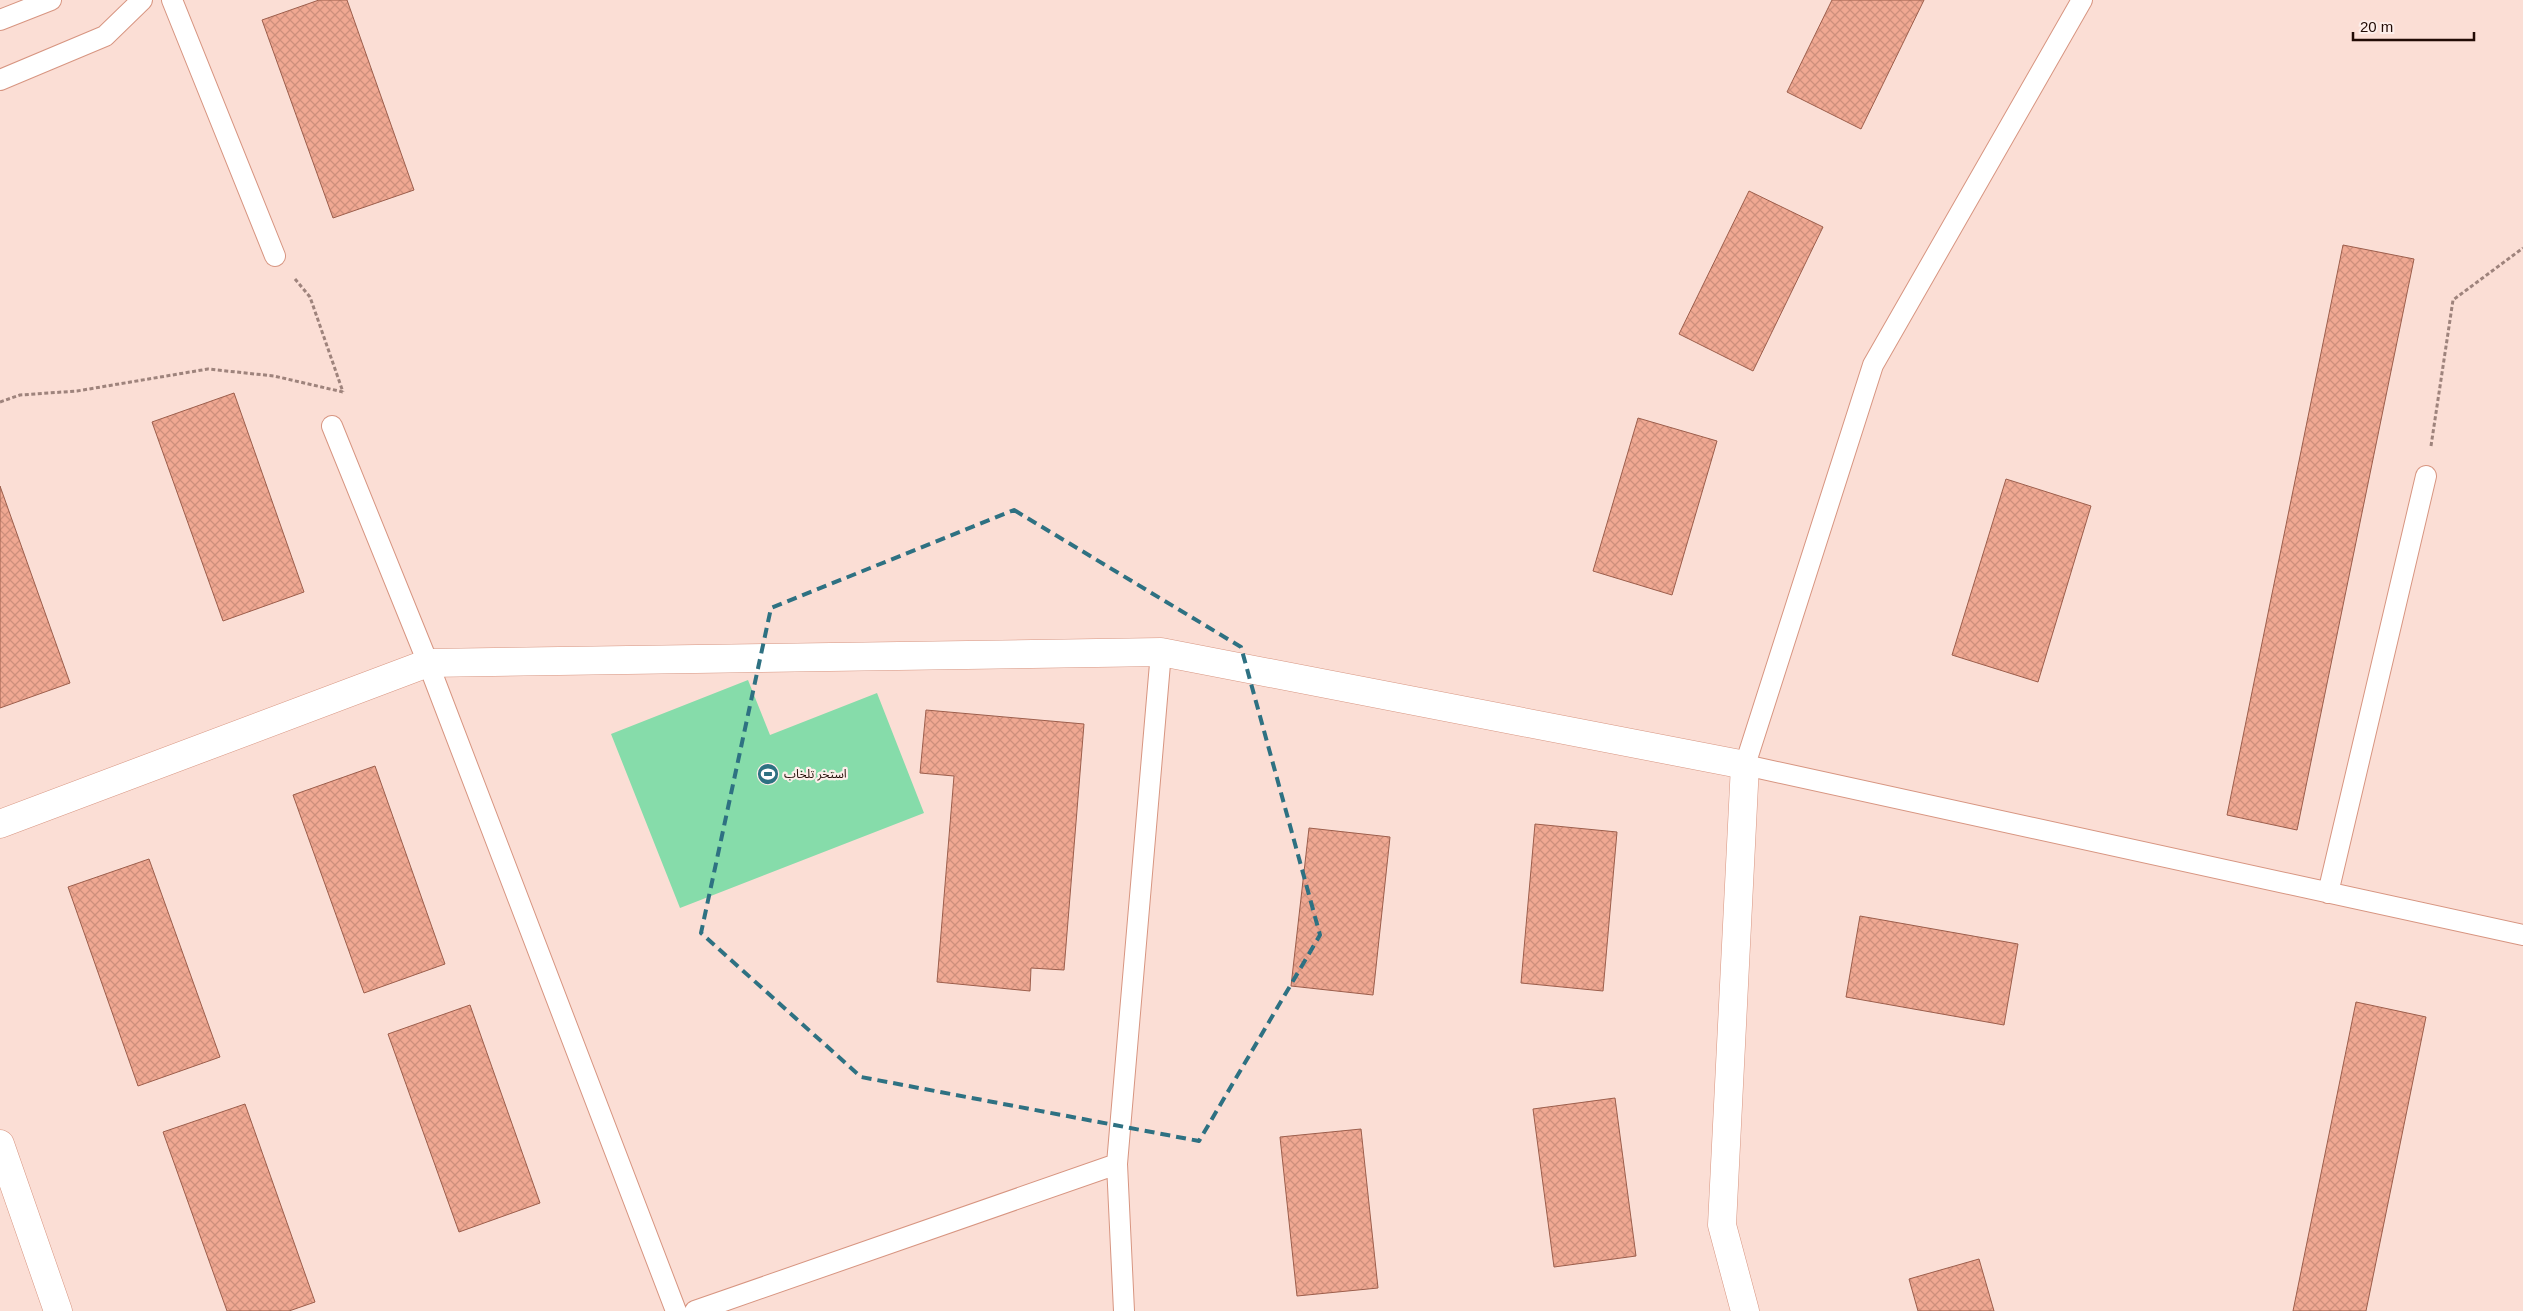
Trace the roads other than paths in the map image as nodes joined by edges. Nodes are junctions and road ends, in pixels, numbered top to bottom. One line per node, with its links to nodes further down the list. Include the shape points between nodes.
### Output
1 (50, 0): 5 (lane)
2 (142, 0): 6 (lane, via 105,36)
3 (172, 0): 7 (lane)
4 (2082, 0): 12 (lane, via 1873,365)
5 (0, 20)
6 (0, 80)
7 (275, 256)
8 (332, 426): 11 (lane)
9 (2426, 476): 14 (lane)
10 (1161, 652): 11 (street); 12 (street); 17 (lane)
11 (428, 663): 13 (street); 19 (lane)
12 (1745, 765): 14 (lane); 22 (street, via 1722,1225)
13 (0, 824)
14 (2328, 893): 15 (lane)
15 (2523, 936)
16 (0, 1144): 18 (street)
17 (1117, 1164): 20 (lane); 21 (lane)
18 (58, 1311)
19 (676, 1311)
20 (695, 1311)
21 (1124, 1311)
22 (1745, 1311)

